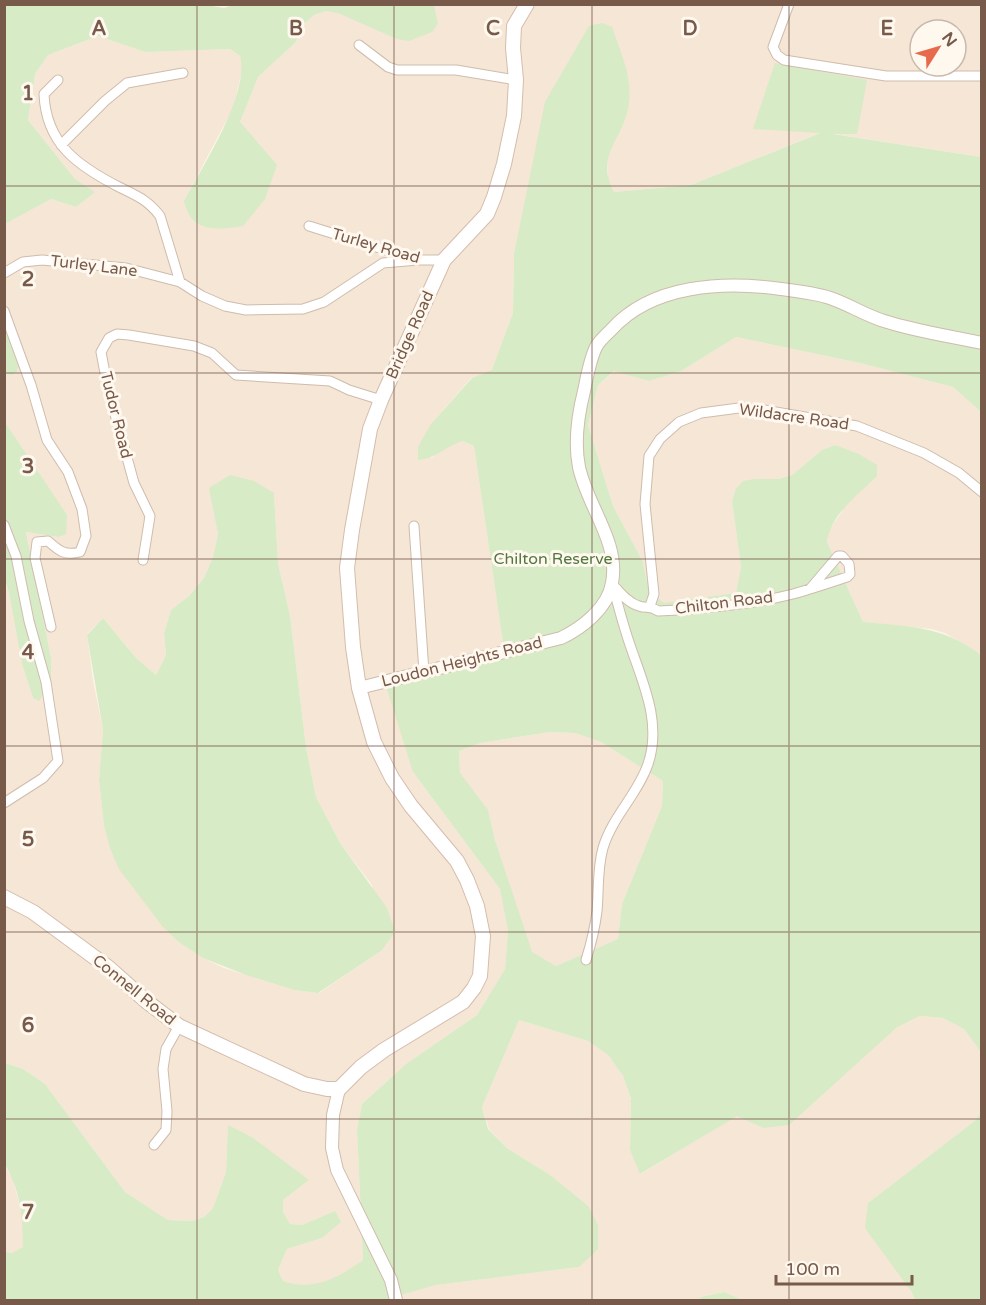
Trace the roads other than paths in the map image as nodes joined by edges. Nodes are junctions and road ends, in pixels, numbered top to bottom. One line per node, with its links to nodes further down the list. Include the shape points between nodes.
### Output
1 (527, 4): 7 (main road, Bridge Road, via 514,26)
2 (789, 4): 5 (street, via 773,46 784,60 886,76)
3 (359, 45): 7 (street, via 397,70 456,70)
4 (183, 74): 8 (street, via 127,83)
5 (981, 76)
6 (58, 80): 8 (street, via 44,94 45,109)
7 (516, 80): 11 (main road, Bridge Road, via 514,116 494,197 487,214)
8 (61, 146): 13 (street, via 97,175 154,207)
9 (309, 226): 10 (street, Turley Road)
10 (418, 260): 11 (street, Turley Road); 13 (street, Turley Lane, via 383,263 324,303 303,309 246,310 225,306)
11 (444, 260): 16 (main road, Bridge Road)
12 (4, 273): 13 (street, Turley Lane, via 23,262 42,260 126,268)
13 (180, 282)
14 (4, 311): 24 (street, via 47,440 68,472 82,509 86,536 80,552 71,555 48,541 38,542 34,558)
15 (981, 343): 21 (street, Loudon Heights Road, via 884,321 829,297 780,289 694,288 652,300 621,319 596,346 579,412 576,443 583,484 612,555)
16 (381, 400): 20 (street, Tudor Road, via 330,381 236,375 212,353 194,346 129,335 109,338 101,352 108,390 134,483 150,516); 26 (main road, Bridge Road, via 370,429 347,568)
17 (981, 492): 23 (street, Wildacre Road, via 959,473 924,453 857,426 758,409 700,413 679,422 649,456 645,504 654,594)
18 (4, 525): 27 (street, via 46,682 58,761 43,778)
19 (414, 526): 25 (street)
20 (143, 560)
21 (612, 584): 23 (street, Chilton Road, via 624,598 641,607); 25 (street, Loudon Heights Road, via 599,609 572,633); 29 (street, via 647,692 653,747 640,781 603,848 594,929)
22 (810, 589): 23 (street, Chilton Road, via 743,603 658,611)
23 (650, 606)
24 (51, 627)
25 (424, 672): 26 (street, Loudon Heights Road)
26 (359, 688): 31 (main road, Loudon Heights Road, via 382,761 411,806 457,861 477,906 483,936 480,976 463,1002 361,1066)
27 (4, 803)
28 (4, 897): 30 (main road, Connell Road, via 42,919 109,968)
29 (586, 960)
30 (179, 1026): 31 (main road, Connell Road, via 304,1084); 32 (street, via 166,1049 163,1069 166,1130)
31 (339, 1089): 33 (street, via 332,1148 337,1170 391,1280)
32 (154, 1145)
33 (396, 1300)

